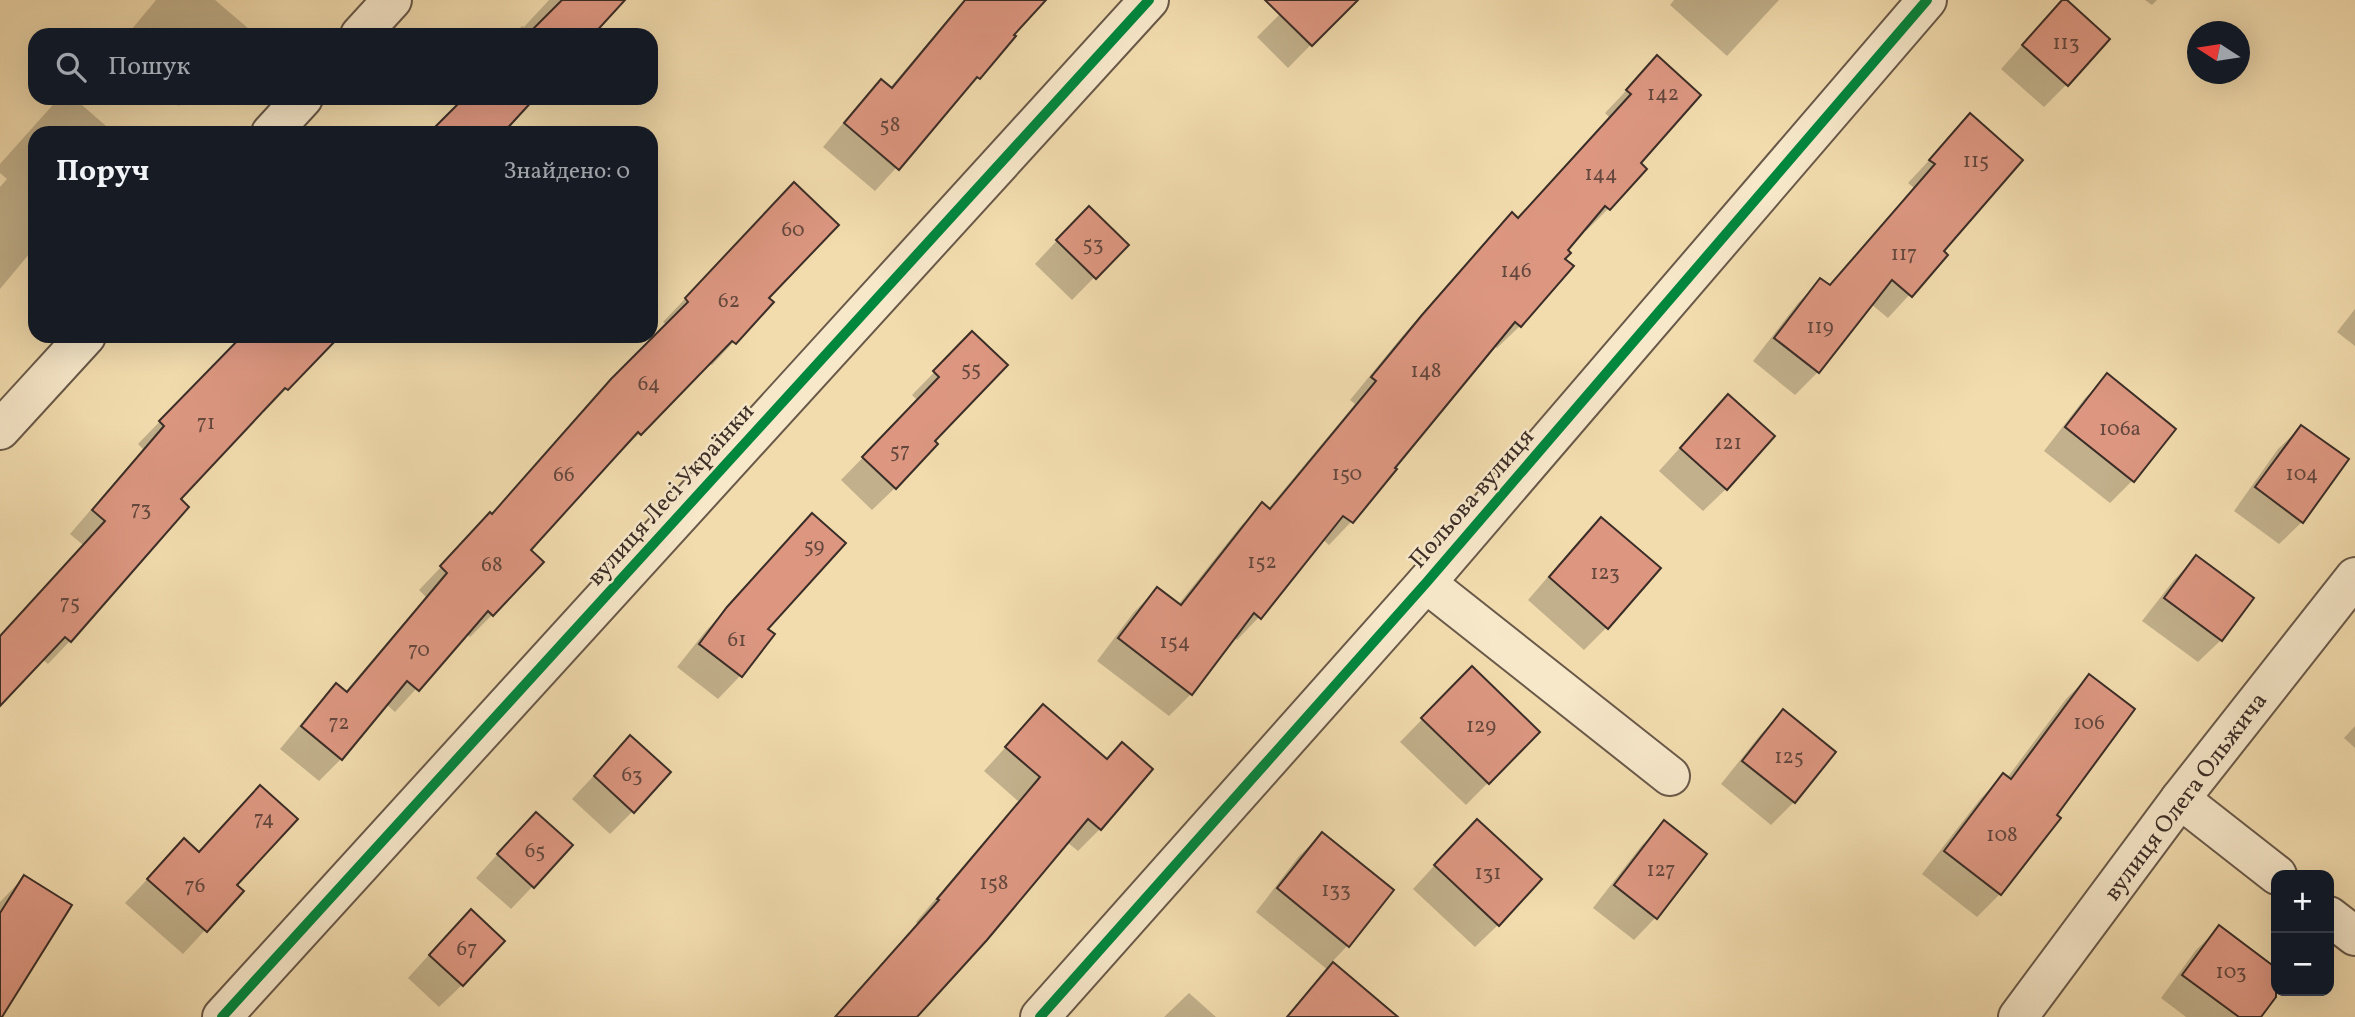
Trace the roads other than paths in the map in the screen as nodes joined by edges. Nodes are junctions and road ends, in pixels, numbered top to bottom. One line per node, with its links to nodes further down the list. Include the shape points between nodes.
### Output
1 (392, 0): 4 (street)
2 (1149, 0): 16 (street, вулиця Лесі Українки)
3 (1927, 0): 10 (street, Польова вулиця)
4 (366, 28)
5 (297, 105): 6 (street)
6 (277, 126)
7 (80, 343): 8 (street)
8 (0, 430)
9 (2355, 577): 12 (street, вулиця Олега Ольжича)
10 (1426, 583): 11 (street); 17 (street, Польова вулиця)
11 (1670, 776)
12 (2180, 799): 13 (street); 18 (street, вулиця Олега Ольжича)
13 (2271, 870)
14 (2334, 920): 15 (street)
15 (2355, 936)
16 (222, 1017)
17 (1040, 1017)
18 (2018, 1017)

